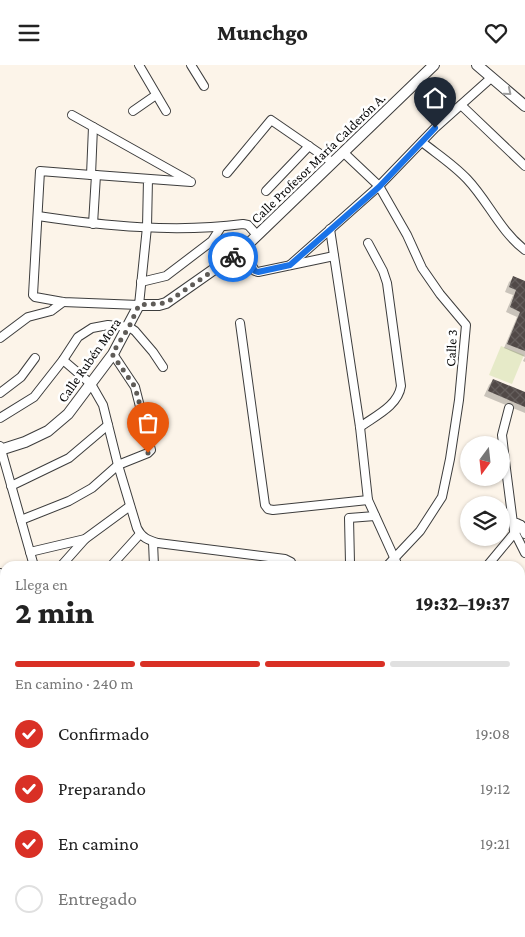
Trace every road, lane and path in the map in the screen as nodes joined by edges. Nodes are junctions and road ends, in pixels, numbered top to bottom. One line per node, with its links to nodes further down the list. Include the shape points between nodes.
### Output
1 (139, 65): 7 (street)
2 (191, 65): 6 (street)
3 (434, 65): 16 (street, Calle Profesor María Calderón A.)
4 (477, 65): 5 (street)
5 (491, 78): 8 (street); 9 (street, one-way to 9)
6 (204, 86)
7 (156, 95): 10 (street); 11 (street)
8 (461, 105): 14 (street); 18 (street)
9 (525, 107)
10 (134, 111)
11 (166, 111)
12 (72, 115): 13 (street)
13 (93, 127): 20 (street); 21 (street, via 191,183)
14 (422, 142): 22 (street); 32 (street, via 467,179 506,233)
15 (309, 146): 17 (street); 19 (street, via 271,120); 23 (street)
16 (343, 152): 17 (street, Calle Profesor María Calderón A.); 22 (street, Calle 3)
17 (332, 162): 29 (street, Calle Profesor María Calderón A.)
18 (525, 166)
19 (227, 173)
20 (94, 175): 21 (street); 24 (street, via 40,171); 25 (street)
21 (148, 179): 26 (street)
22 (379, 187): 28 (street); 65 (street, Calle 3, via 422,268 466,325 458,408 442,497 420,531)
23 (266, 191)
24 (38, 216): 25 (street); 36 (street, via 33,295 38,299)
25 (93, 224): 26 (street)
26 (147, 227): 27 (street); 35 (street)
27 (221, 227): 29 (street, via 248,225); 35 (street, via 212,241 166,276)
28 (330, 229): 33 (street); 34 (street)
29 (257, 235): 31 (street, Calle Profesor María Calderón A.)
30 (368, 243): 50 (street, via 386,283 401,386 394,402)
31 (243, 249): 34 (street, via 255,271); 37 (street, Calle Profesor María Calderón A., via 166,303)
32 (525, 250)
33 (334, 257): 34 (street); 50 (street)
34 (290, 265)
35 (141, 282): 37 (street)
36 (63, 302): 37 (street); 40 (street, via 51,311 28,317)
37 (139, 305): 39 (street, Calle Rubén Mora)
38 (240, 323): 54 (street, via 265,505 273,511)
39 (129, 327): 41 (street, Calle Rubén Mora); 43 (street, via 92,327 78,337); 44 (street)
40 (0, 338)
41 (112, 354): 45 (street, Calle Rubén Mora); 52 (street, via 135,387 151,446 148,453)
42 (35, 358): 46 (street, via 21,377)
43 (63, 360): 45 (street); 48 (street, via 34,397)
44 (163, 367)
45 (91, 384): 49 (street, via 103,405); 51 (street, Calle Rubén Mora, via 68,414 48,431)
46 (0, 393)
47 (509, 408): 58 (street, via 502,435 512,518)
48 (0, 419)
49 (108, 425): 52 (street); 53 (street, via 70,458)
50 (360, 427): 54 (street)
51 (0, 449): 53 (street)
52 (118, 465): 55 (street); 57 (street, via 69,501)
53 (11, 486): 57 (street)
54 (368, 500): 56 (street)
55 (130, 506): 59 (street); 61 (street)
56 (376, 516): 65 (street); 71 (street, via 349,518)
57 (21, 520): 63 (street)
58 (518, 528): 60 (street); 64 (street); 74 (street)
59 (140, 534): 62 (street); 68 (street)
60 (525, 534)
61 (85, 539): 63 (street); 67 (street)
62 (153, 542): 69 (street); 70 (street)
63 (30, 552): 66 (street)
64 (525, 553)
65 (394, 558): 72 (street, Calle 3); 73 (street)
66 (33, 561)
67 (66, 561)
68 (116, 561)
69 (154, 561)
70 (287, 561)
71 (350, 561)
72 (391, 561)
73 (396, 561)
74 (491, 561)

